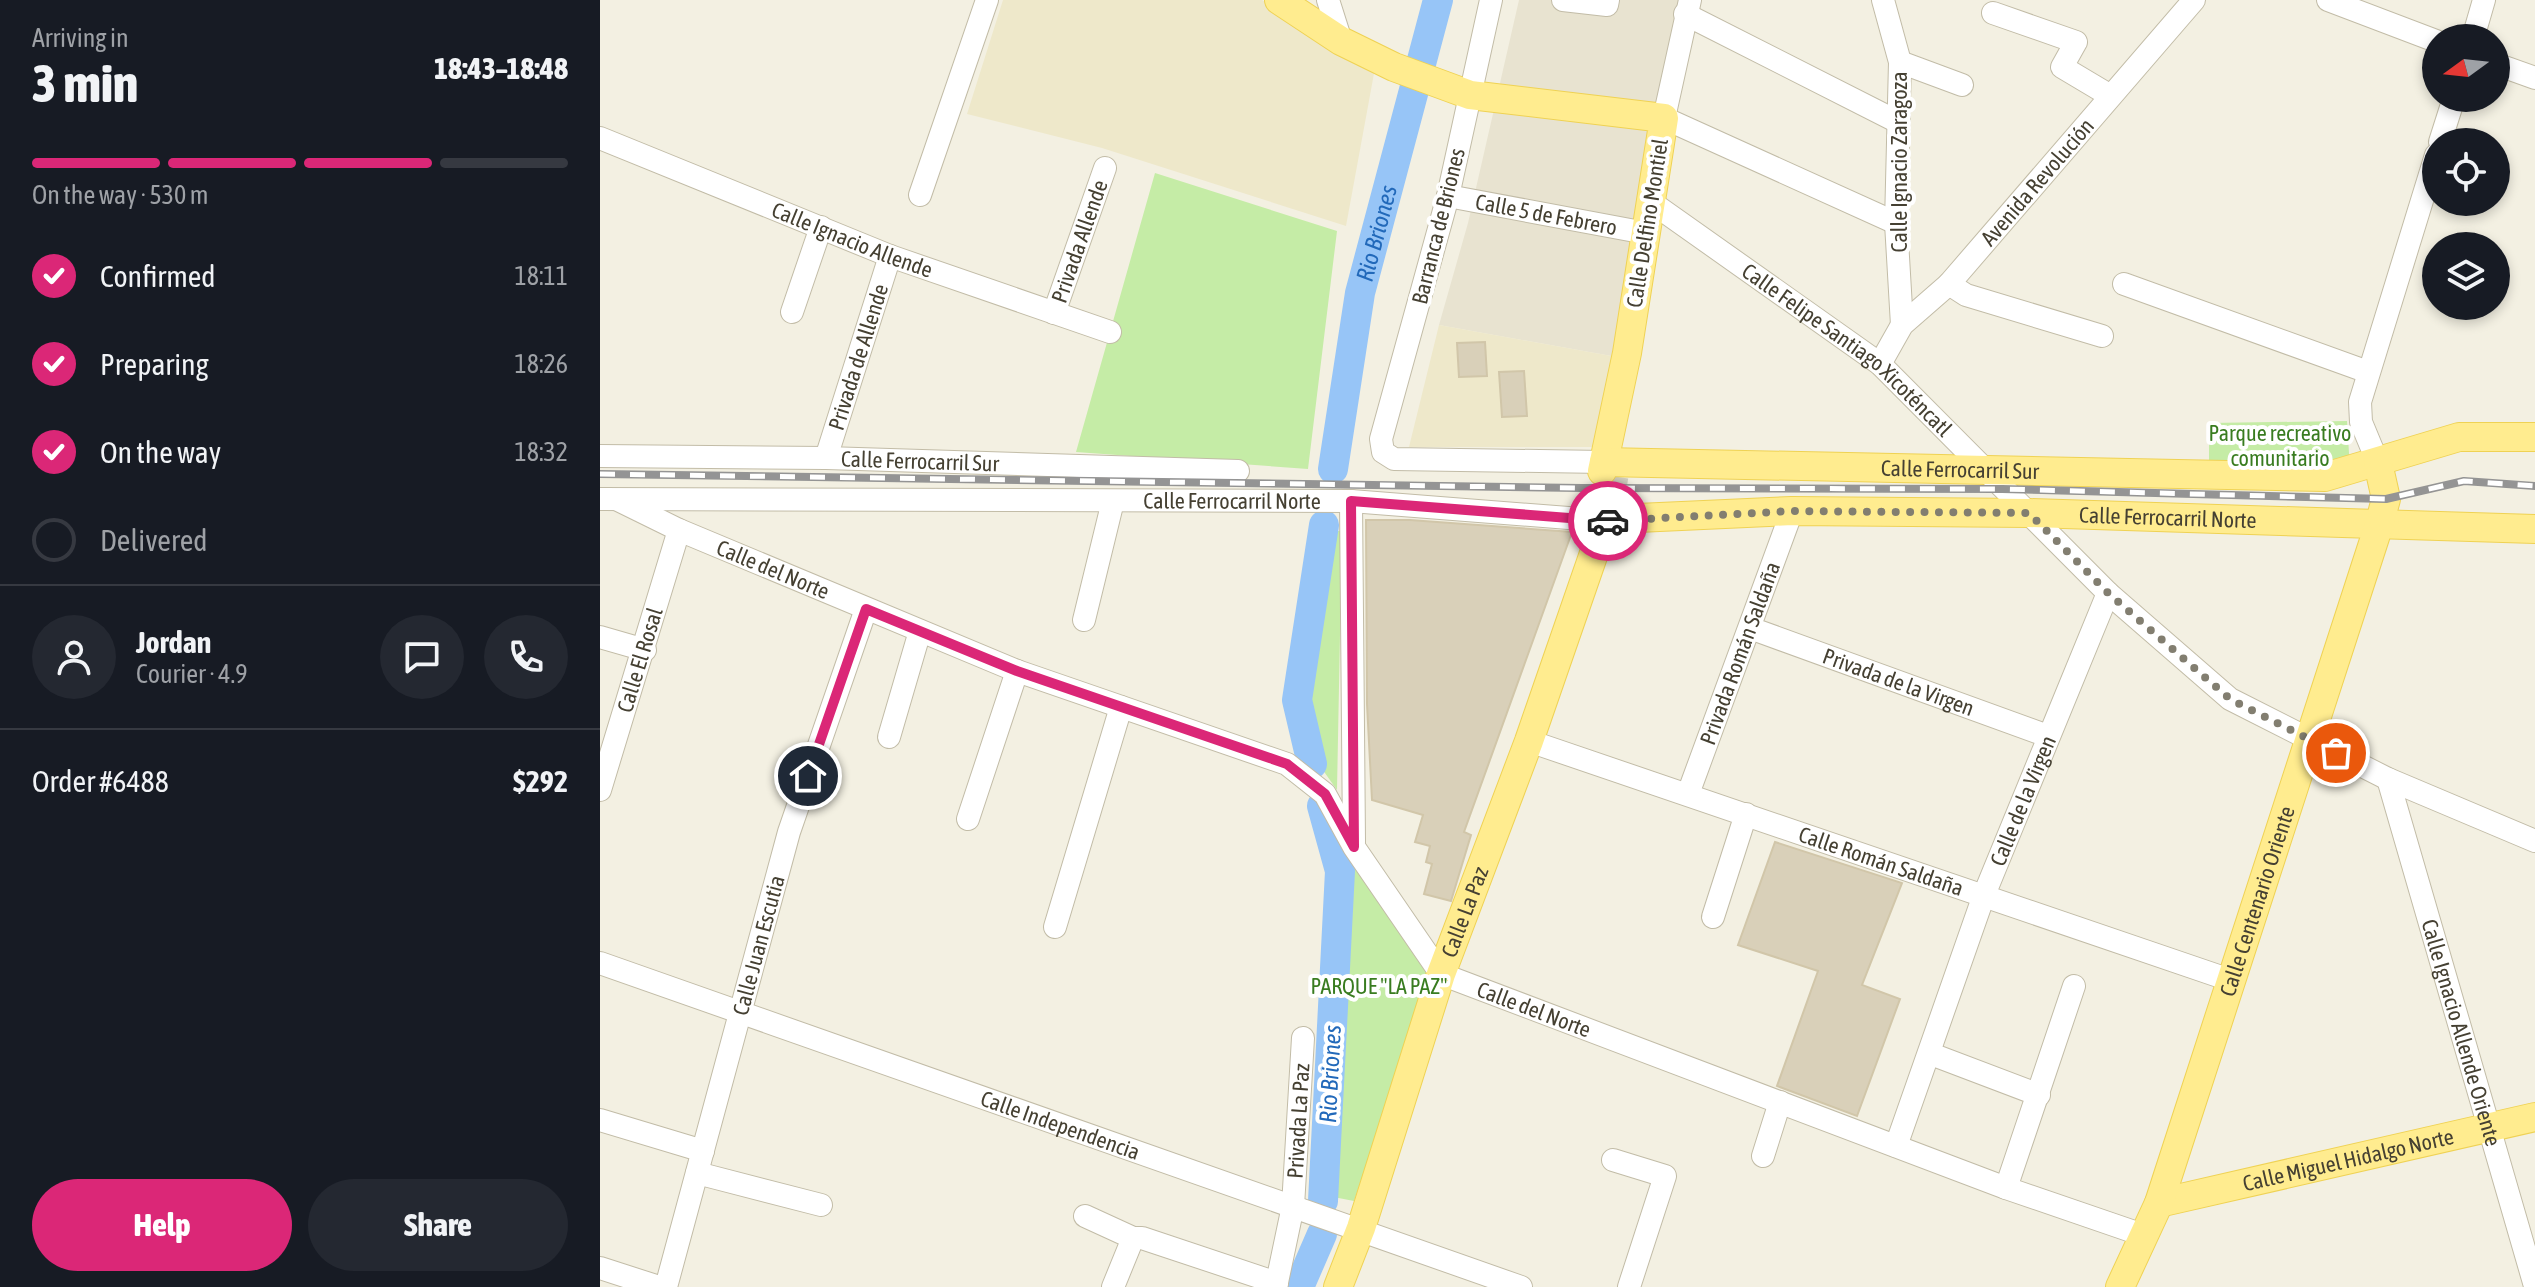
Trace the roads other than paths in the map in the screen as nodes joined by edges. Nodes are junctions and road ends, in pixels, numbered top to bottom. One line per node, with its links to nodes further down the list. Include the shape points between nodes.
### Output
1 (987, 0): 26 (street)
2 (1279, 0): 15 (main road)
3 (1328, 0): 15 (street)
4 (1491, 0): 20 (street, Barranca de Briones)
5 (1563, 0): 6 (street, via 1607,5)
6 (1608, 0)
7 (1883, 0): 16 (street, Calle Ignacio Zaragoza)
8 (2192, 0): 21 (street, Avenida Revolución)
9 (2328, 0): 14 (street)
10 (2484, 0): 13 (street)
11 (1687, 7): 22 (street, Calle Delfino Montiel); 23 (street)
12 (1993, 13): 21 (street, via 2076,42 2062,67)
13 (2477, 24)
14 (2422, 36)
15 (1341, 41): 20 (main road)
16 (1900, 62): 19 (street); 23 (street, Calle Ignacio Zaragoza)
17 (2510, 69): 18 (street)
18 (2535, 78)
19 (1962, 85)
20 (1470, 95): 22 (main road); 27 (street, Barranca de Briones)
21 (2109, 95): 34 (street, Avenida Revolución)
22 (1664, 118): 29 (main road, Calle Delfino Montiel); 30 (street)
23 (1898, 122): 30 (street, Calle Ignacio Zaragoza)
24 (600, 138): 31 (street, Calle Ignacio Allende)
25 (1105, 168): 37 (street, Privada Allende)
26 (920, 195)
27 (1448, 196): 32 (street, Calle 5 de Febrero); 44 (street, Barranca de Briones, via 1381,439)
28 (2422, 200): 42 (street)
29 (1651, 202): 32 (main road, Calle Delfino Montiel); 41 (street, Calle Felipe Santiago Xicoténcatl)
30 (1896, 223): 38 (street, Calle Ignacio Zaragoza)
31 (821, 227): 33 (street, Calle Ignacio Allende); 36 (street)
32 (1646, 233): 47 (main road, Calle Delfino Montiel)
33 (890, 256): 37 (street, Calle Ignacio Allende); 46 (street, Privada de Allende)
34 (1949, 284): 38 (street, Avenida Revolución); 40 (street, via 1966,295)
35 (2124, 284): 42 (street)
36 (792, 312)
37 (1054, 313): 39 (street, Calle Ignacio Allende)
38 (1902, 325): 41 (street, Avenida Revolución)
39 (1110, 332)
40 (2102, 336)
41 (1880, 364): 49 (street, Calle Felipe Santiago Xicoténcatl)
42 (2368, 372): 48 (street, via 2361,422)
43 (2535, 437): 48 (main road, Calle Ferrocarril Sur, via 2459,437)
44 (1383, 452): 47 (street, Calle Ferrocarril Sur, via 1394,459)
45 (600, 456): 46 (street, Calle Ferrocarril Sur)
46 (826, 458): 50 (street, Calle Ferrocarril Sur)
47 (1609, 463): 49 (main road, Calle Ferrocarril Sur)
48 (2378, 463): 49 (main road, Calle Ferrocarril Sur, via 2325,477); 57 (main road, Calle Centenario Oriente, via 2386,499)
49 (1983, 470): 55 (street, Calle Felipe Santiago Xicoténcatl)
50 (1238, 471)
51 (609, 500): 52 (street, Calle Ferrocarril Norte); 59 (street, Calle del Norte)
52 (1113, 501): 53 (street, Calle Ferrocarril Norte); 62 (street)
53 (1351, 501): 56 (street, Calle Ferrocarril Norte); 79 (street)
54 (1792, 511): 55 (main road, Calle Ferrocarril Norte); 56 (main road, Calle Ferrocarril Norte); 63 (street, Privada Román Saldaña)
55 (2029, 513): 57 (main road, Calle Ferrocarril Norte); 60 (street, Calle Felipe Santiago Xicoténcatl)
56 (1601, 517): 72 (main road, Calle La Paz)
57 (2379, 525): 58 (main road, Calle Ferrocarril Norte); 71 (main road, Calle Centenario Oriente)
58 (2535, 529)
59 (679, 530): 61 (street, Calle del Norte); 66 (street, Calle El Rosal)
60 (2108, 593): 69 (street, Calle de la Virgen); 71 (street, Calle Felipe Santiago Xicoténcatl, via 2230,699)
61 (866, 609): 64 (street, Calle del Norte); 87 (street, Calle Juan Escutia, via 789,832)
62 (1084, 620)
63 (1750, 628): 69 (street, Privada de la Virgen); 75 (street, Privada Román Saldaña)
64 (920, 631): 67 (street, Calle del Norte); 70 (street)
65 (600, 637): 66 (street)
66 (645, 650): 74 (street, Calle El Rosal)
67 (1017, 671): 68 (street, Calle del Norte); 77 (street)
68 (1121, 707): 79 (street, Calle del Norte, via 1287,764 1325,794); 82 (street)
69 (2048, 736): 80 (street, Calle de la Virgen)
70 (889, 737)
71 (2310, 740): 73 (street); 85 (main road, Calle Centenario Oriente)
72 (1529, 741): 75 (street, Calle Román Saldaña); 84 (main road, Calle La Paz)
73 (2388, 779): 78 (street); 94 (street, Calle Ignacio Allende Oriente)
74 (600, 790)
75 (1688, 794): 76 (street, Calle Román Saldaña)
76 (1746, 814): 80 (street, Calle Román Saldaña); 81 (street)
77 (968, 819)
78 (2535, 841)
79 (1354, 847): 84 (street, Calle del Norte)
80 (1984, 895): 85 (street, Calle Román Saldaña); 89 (street, Calle de la Virgen)
81 (1713, 917)
82 (1055, 927)
83 (600, 963): 87 (street, Calle Independencia)
84 (1441, 974): 91 (street, Calle del Norte); 104 (main road, Calle La Paz)
85 (2233, 981): 100 (main road, Calle Centenario Oriente)
86 (2074, 986): 90 (street)
87 (743, 1013): 98 (street, Calle Juan Escutia); 102 (street, Calle Independencia)
88 (1303, 1038): 102 (street, Privada La Paz)
89 (1931, 1054): 90 (street); 95 (street, Calle de la Virgen)
90 (2039, 1095): 99 (street)
91 (1780, 1102): 95 (street, Calle del Norte); 96 (street)
92 (2535, 1117): 94 (main road, Calle Miguel Hidalgo Norte)
93 (600, 1120): 98 (street)
94 (2491, 1128): 100 (main road, Calle Miguel Hidalgo Norte); 109 (street, Calle Ignacio Allende Oriente)
95 (1896, 1146): 99 (street, Calle del Norte)
96 (1763, 1156)
97 (1613, 1160): 115 (street, via 1665,1176)
98 (700, 1162): 101 (street); 111 (street, Calle Juan Escutia)
99 (2006, 1188): 105 (street, Calle del Norte)
100 (2159, 1203): 105 (main road, Calle Centenario Oriente)
101 (821, 1205)
102 (1293, 1206): 104 (street, Calle Independencia); 108 (street)
103 (1085, 1216): 106 (street)
104 (1361, 1228): 113 (main road, Calle La Paz); 114 (street, Calle Independencia)
105 (2143, 1235): 116 (main road, Calle Centenario Oriente)
106 (1133, 1238): 108 (street); 112 (street)
107 (600, 1268): 110 (street)
108 (1276, 1285)
109 (2535, 1286)
110 (659, 1287)
111 (666, 1287)
112 (1113, 1287)
113 (1338, 1287)
114 (1521, 1287)
115 (1629, 1287)
116 (2120, 1287)

